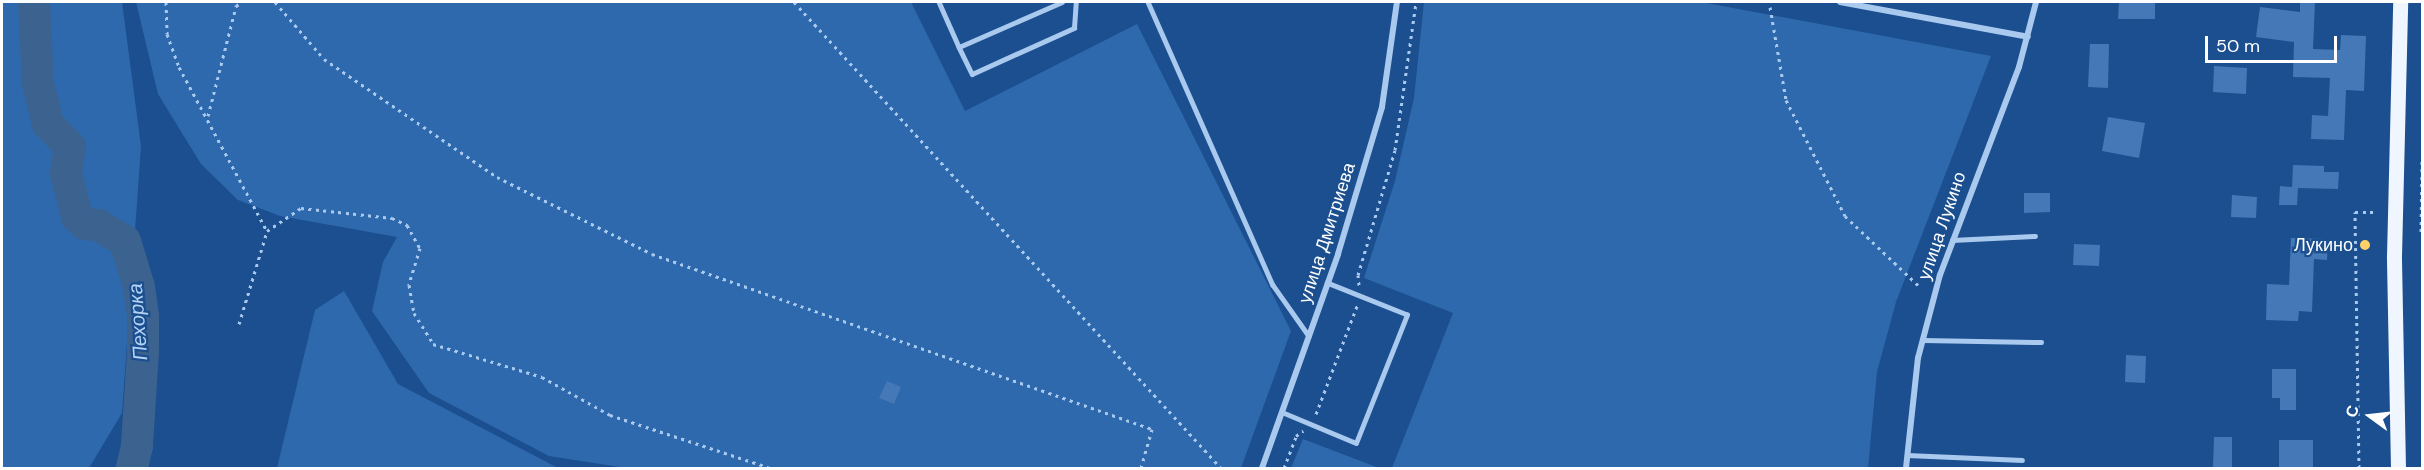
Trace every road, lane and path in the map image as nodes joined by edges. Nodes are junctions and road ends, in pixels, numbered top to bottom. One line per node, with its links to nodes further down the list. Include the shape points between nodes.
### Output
1 (166, 2): 17 (path, via 167,34 179,67)
2 (242, 2): 17 (path, via 236,6)
3 (275, 2): 36 (path, via 324,59 497,177 652,254 1152,429)
4 (794, 2): 37 (path)
5 (941, 2): 16 (lane)
6 (1062, 2): 16 (lane)
7 (1076, 2): 16 (lane, via 1074,28 972,74)
8 (1148, 2): 28 (lane, via 1273,285)
9 (1397, 2): 24 (street, улица Дмитриева, via 1382,107)
10 (1416, 2): 26 (path, via 1395,150 1358,275)
11 (1840, 2): 15 (street)
12 (2036, 2): 15 (street, улица Лукино)
13 (2400, 2): 42 (main road, via 2394,256)
14 (1770, 7): 25 (path, via 1786,100 1845,216)
15 (2028, 37): 23 (street, улица Лукино)
16 (959, 47)
17 (208, 118): 20 (path)
18 (2422, 160): 21 (path)
19 (2373, 212): 41 (path, via 2355,212)
20 (267, 231): 27 (path); 35 (path, via 301,208 392,218 407,225 420,248 410,285 414,313 433,344 542,377 610,415)
21 (2421, 232)
22 (2035, 236): 23 (lane)
23 (1952, 240): 29 (street, улица Лукино)
24 (1327, 283): 26 (lane); 28 (street, улица Дмитриева)
25 (1919, 286)
26 (1361, 297): 32 (path); 32 (lane, via 1407,315 1356,443)
27 (239, 324)
28 (1309, 336): 31 (street, улица Дмитриева)
29 (1923, 340): 30 (lane); 33 (street, улица Лукино)
30 (2041, 342)
31 (1282, 412): 32 (lane); 38 (street, улица Дмитриева)
32 (1312, 424): 39 (path, via 1296,436)
33 (1907, 454): 34 (lane); 40 (street, улица Лукино)
34 (2022, 460)
35 (770, 468)
36 (1142, 468)
37 (1221, 468)
38 (1262, 468)
39 (1284, 468)
40 (1906, 468)
41 (2360, 468)
42 (2398, 468)

